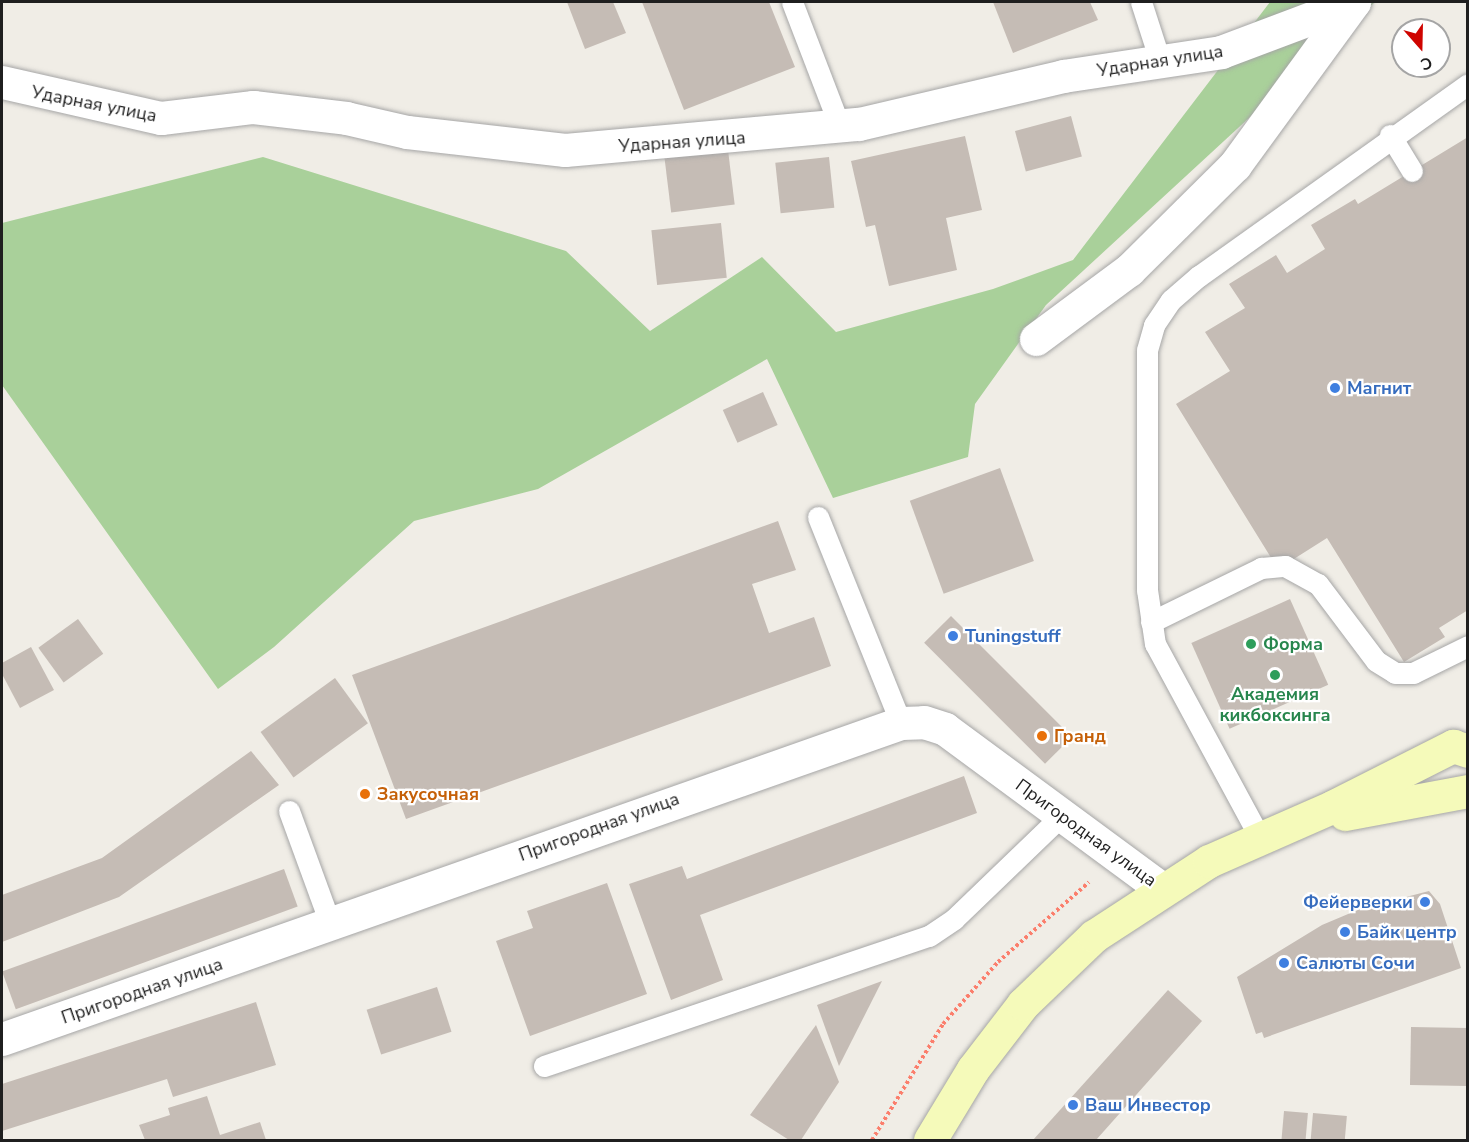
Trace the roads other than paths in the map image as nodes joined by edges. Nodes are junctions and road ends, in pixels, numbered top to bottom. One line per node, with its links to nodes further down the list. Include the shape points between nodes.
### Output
1 (792, 2): 7 (lane)
2 (1141, 2): 4 (lane)
3 (1354, 2): 4 (street, Ударная улица, via 1221,52); 10 (street, Ударная улица, via 1235,165 1129,270)
4 (1160, 61): 7 (street, Ударная улица, via 1064,76)
5 (2, 82): 7 (street, Ударная улица, via 161,118 253,107 346,118 407,132 565,150)
6 (1467, 84): 8 (lane)
7 (840, 127)
8 (1390, 135): 9 (lane); 12 (lane, via 1199,276 1171,300 1154,325 1147,350 1147,591)
9 (1412, 171)
10 (1036, 339)
11 (818, 517): 14 (lane)
12 (1151, 622): 13 (lane, via 1261,568 1285,566 1318,584 1376,661 1395,673 1413,673); 19 (lane, via 1155,644)
13 (1467, 646)
14 (901, 723): 18 (street, Пригородная улица, via 924,722 945,729); 21 (street, Пригородная улица)
15 (1463, 745): 19 (main road, via 1407,765 1332,807)
16 (1467, 791): 19 (main road)
17 (289, 811): 21 (lane)
18 (1062, 815): 20 (street, Пригородная улица); 23 (lane, via 954,919 929,936)
19 (1271, 832): 20 (main road)
20 (1162, 889): 24 (main road, via 1094,936 1023,1004 973,1069)
21 (330, 923): 22 (street, Пригородная улица)
22 (2, 1040)
23 (544, 1066)
24 (930, 1140)

